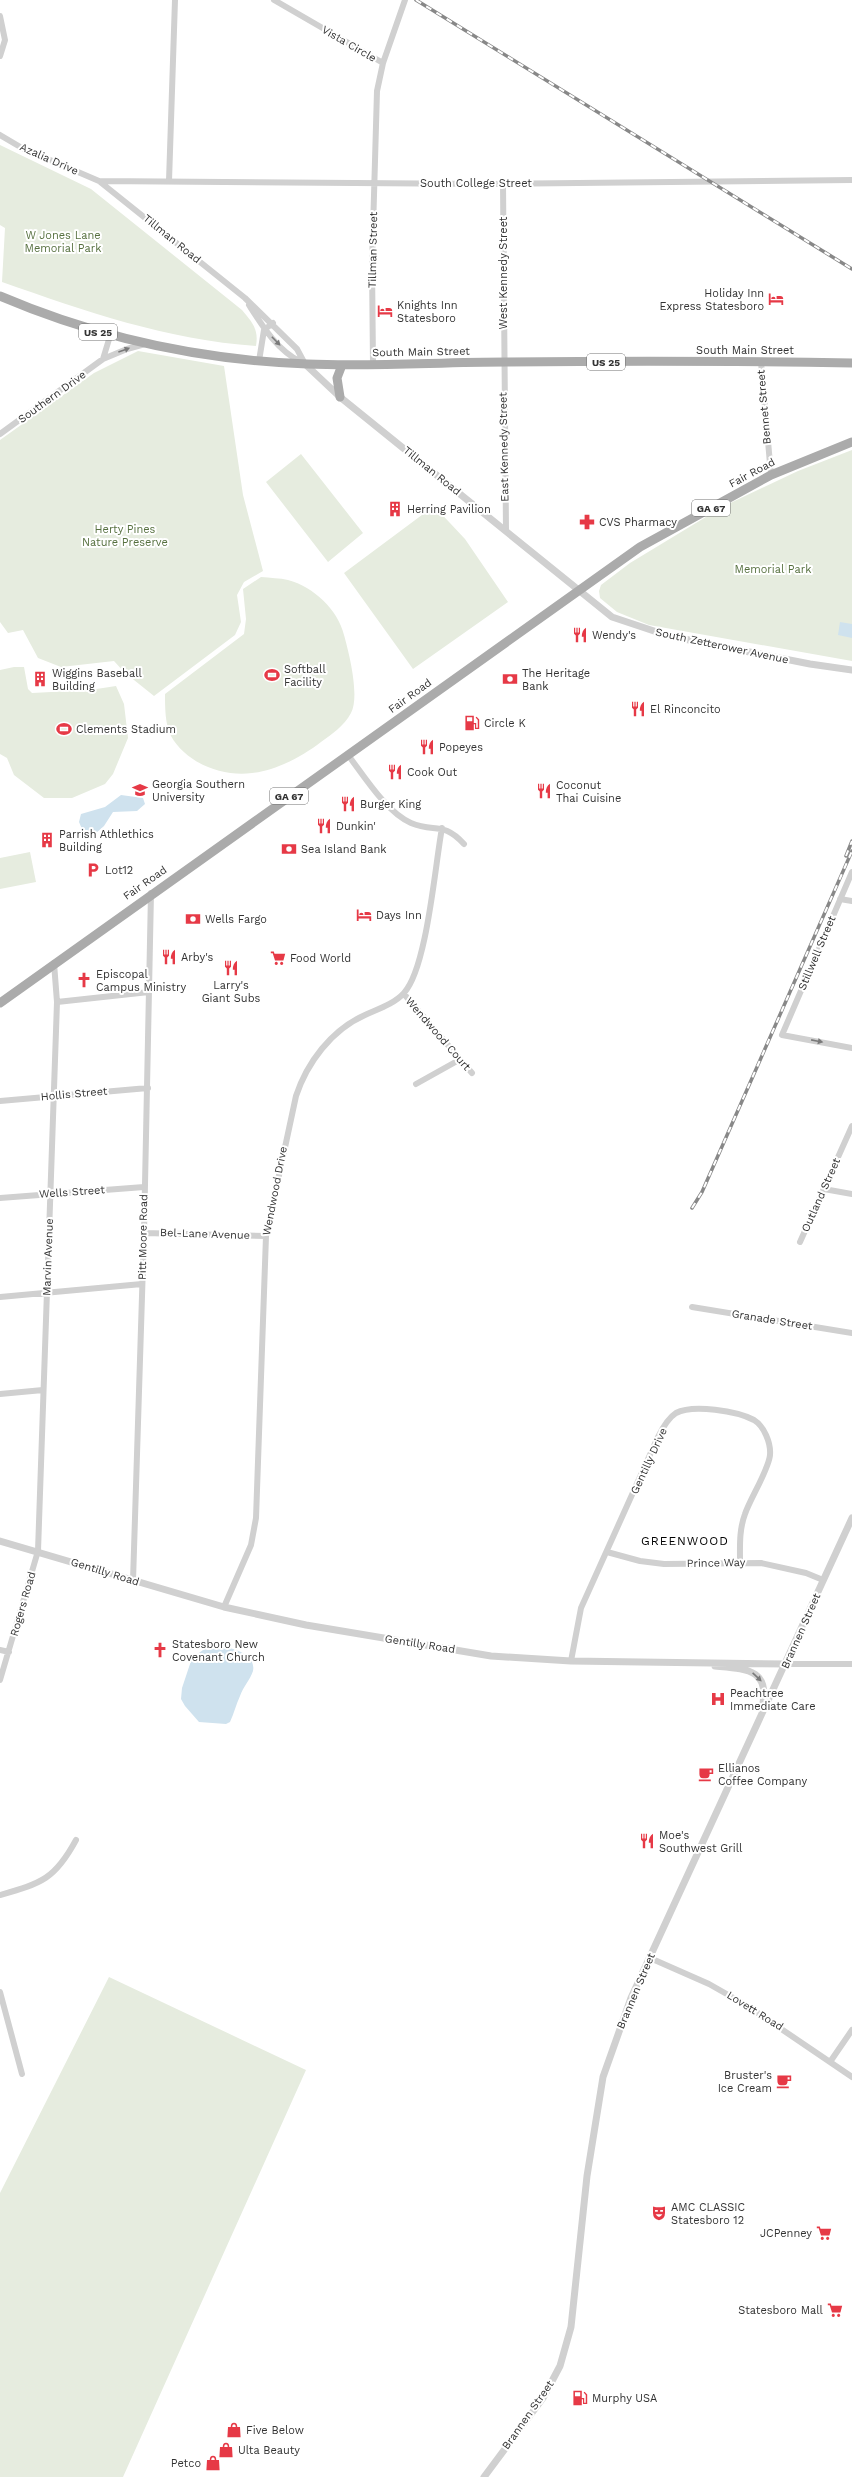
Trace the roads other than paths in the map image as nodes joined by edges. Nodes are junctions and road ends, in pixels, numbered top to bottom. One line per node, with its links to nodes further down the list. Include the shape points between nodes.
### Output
1 (175, 0): 10 (street)
2 (274, 0): 6 (street, Vista Circle)
3 (405, 0): 6 (street)
4 (0, 16): 5 (street, via 5,40)
5 (0, 56)
6 (383, 63): 11 (street, Vista Circle, via 377,91)
7 (0, 135): 9 (street, Azalia Drive, via 22,148)
8 (852, 180): 12 (street, South College Street)
9 (99, 181): 10 (street, South College Street); 14 (street, Tillman Road)
10 (169, 181): 11 (street, South College Street)
11 (374, 183): 12 (street, South College Street); 25 (street, Tillman Street)
12 (503, 183): 21 (street, West Kennedy Street)
13 (0, 296): 17 (main road, South Main Street / US 25)
14 (246, 298): 15 (street, Tillman Road); 16 (street, Tillman Road)
15 (273, 323): 16 (street); 24 (street, Tillman Road, via 300,352)
16 (264, 330): 20 (street); 24 (street, Tillman Road, one-way to 24, via 290,356)
17 (110, 336): 18 (main road, South Main Street / US 25); 19 (street)
18 (146, 344): 19 (street, Southern Drive, one-way to 18); 20 (main road, South Main Street / US 25, via 200,355)
19 (103, 359): 28 (street, Southern Drive)
20 (259, 361): 24 (main road, South Main Street / US 25)
21 (504, 362): 22 (main road, South Main Street / US 25); 25 (main road, South Main Street / US 25); 31 (street, East Kennedy Street)
22 (761, 362): 23 (main road, South Main Street / US 25); 30 (street, Bennet Street)
23 (852, 363)
24 (305, 364): 26 (main road, South Main Street / US 25); 27 (street, Tillman Road)
25 (373, 364): 26 (main road, South Main Street / US 25)
26 (342, 365): 27 (main road, via 337,374)
27 (340, 397): 31 (street, Tillman Road)
28 (0, 434)
29 (852, 442): 30 (main road, Fair Road / GA 67)
30 (771, 475): 32 (main road, Fair Road / GA 67, via 640,547)
31 (506, 531): 32 (street, Tillman Road)
32 (578, 591): 33 (street, South Zetterower Avenue, via 612,617 644,630); 34 (main road, Fair Road / GA 67)
33 (852, 670)
34 (348, 755): 35 (street, via 389,807 410,823); 39 (main road, Fair Road / GA 67)
35 (442, 828): 36 (street, via 454,833); 44 (street, Wendwood Drive, via 417,970)
36 (464, 844)
37 (852, 872): 38 (street, Stillwell Street)
38 (849, 887): 40 (street, Stillwell Street)
39 (151, 893): 42 (main road, Fair Road / GA 67); 43 (street, Pitt Moore Road)
40 (840, 899): 41 (street); 47 (street, Stillwell Street, one-way to 47, via 782,1035)
41 (852, 901)
42 (54, 963): 45 (street, Marvin Avenue); 46 (main road, Fair Road / GA 67)
43 (149, 992): 45 (street); 51 (street, Pitt Moore Road)
44 (404, 994): 48 (street, Wendwood Court); 61 (street, Wendwood Drive, via 384,1007 346,1025 317,1055 303,1075 284,1148)
45 (57, 1002): 52 (street, Marvin Avenue)
46 (0, 1003)
47 (852, 1048)
48 (459, 1060): 49 (street, Wendwood Court); 50 (street)
49 (472, 1073)
50 (416, 1084)
51 (148, 1088): 52 (street, Hollis Street); 55 (street, Pitt Moore Road)
52 (53, 1096): 53 (street, Hollis Street); 57 (street, Marvin Avenue)
53 (0, 1102)
54 (852, 1126): 56 (street, Outland Street)
55 (144, 1186): 57 (street, Wells Street); 60 (street, Pitt Moore Road)
56 (824, 1189): 58 (street); 62 (street, Outland Street)
57 (50, 1194): 59 (street, Wells Street); 64 (street, Marvin Avenue)
58 (852, 1194)
59 (0, 1198)
60 (144, 1233): 61 (street, Bel-Lane Avenue); 63 (street, Pitt Moore Road)
61 (266, 1236): 77 (street, Wendwood Drive, via 256,1518 251,1545)
62 (800, 1242)
63 (142, 1284): 64 (street); 76 (street, Pitt Moore Road)
64 (47, 1293): 65 (street); 68 (street, Marvin Avenue)
65 (0, 1297)
66 (692, 1307): 67 (street, Granade Street)
67 (852, 1333)
68 (43, 1390): 69 (street); 72 (street, Marvin Avenue)
69 (0, 1394)
70 (852, 1518): 75 (street, Brannen Street)
71 (0, 1541): 72 (street, Gentilly Road)
72 (38, 1551): 76 (street, Gentilly Road); 79 (street, Rogers Road)
73 (607, 1552): 74 (street, Prince Way, via 640,1561 664,1564); 74 (street, Gentilly Drive, via 665,1425 676,1414 689,1409 706,1409 754,1420 768,1439 770,1456 741,1528); 80 (street, Gentilly Drive, via 581,1608)
74 (740, 1562): 75 (street, Prince Way, via 782,1566)
75 (823, 1580): 82 (street, Brannen Street)
76 (132, 1581): 77 (street, Gentilly Road)
77 (224, 1607): 80 (street, Gentilly Road, via 306,1625 491,1656)
78 (0, 1650): 79 (street)
79 (9, 1652): 84 (street, Rogers Road)
80 (572, 1661): 81 (street, Gentilly Road)
81 (679, 1662): 82 (street, Gentilly Road); 85 (street, one-way to 85, via 743,1669 757,1674 763,1682 765,1694)
82 (786, 1664): 83 (street, Gentilly Road); 85 (street, Brannen Street)
83 (852, 1664)
84 (0, 1680)
85 (759, 1723): 88 (street, Brannen Street)
86 (76, 1840): 87 (street, via 65,1861 54,1873 36,1883)
87 (0, 1895)
88 (650, 1958): 91 (street, Lovett Road, via 709,1984 746,2005); 94 (street, Brannen Street, via 631,1998 603,2077 587,2176 571,2327 560,2366 543,2398)
89 (0, 1992): 92 (street)
90 (852, 2030): 91 (street)
91 (830, 2062): 93 (street, Lovett Road)
92 (22, 2074)
93 (852, 2077)
94 (484, 2477)

